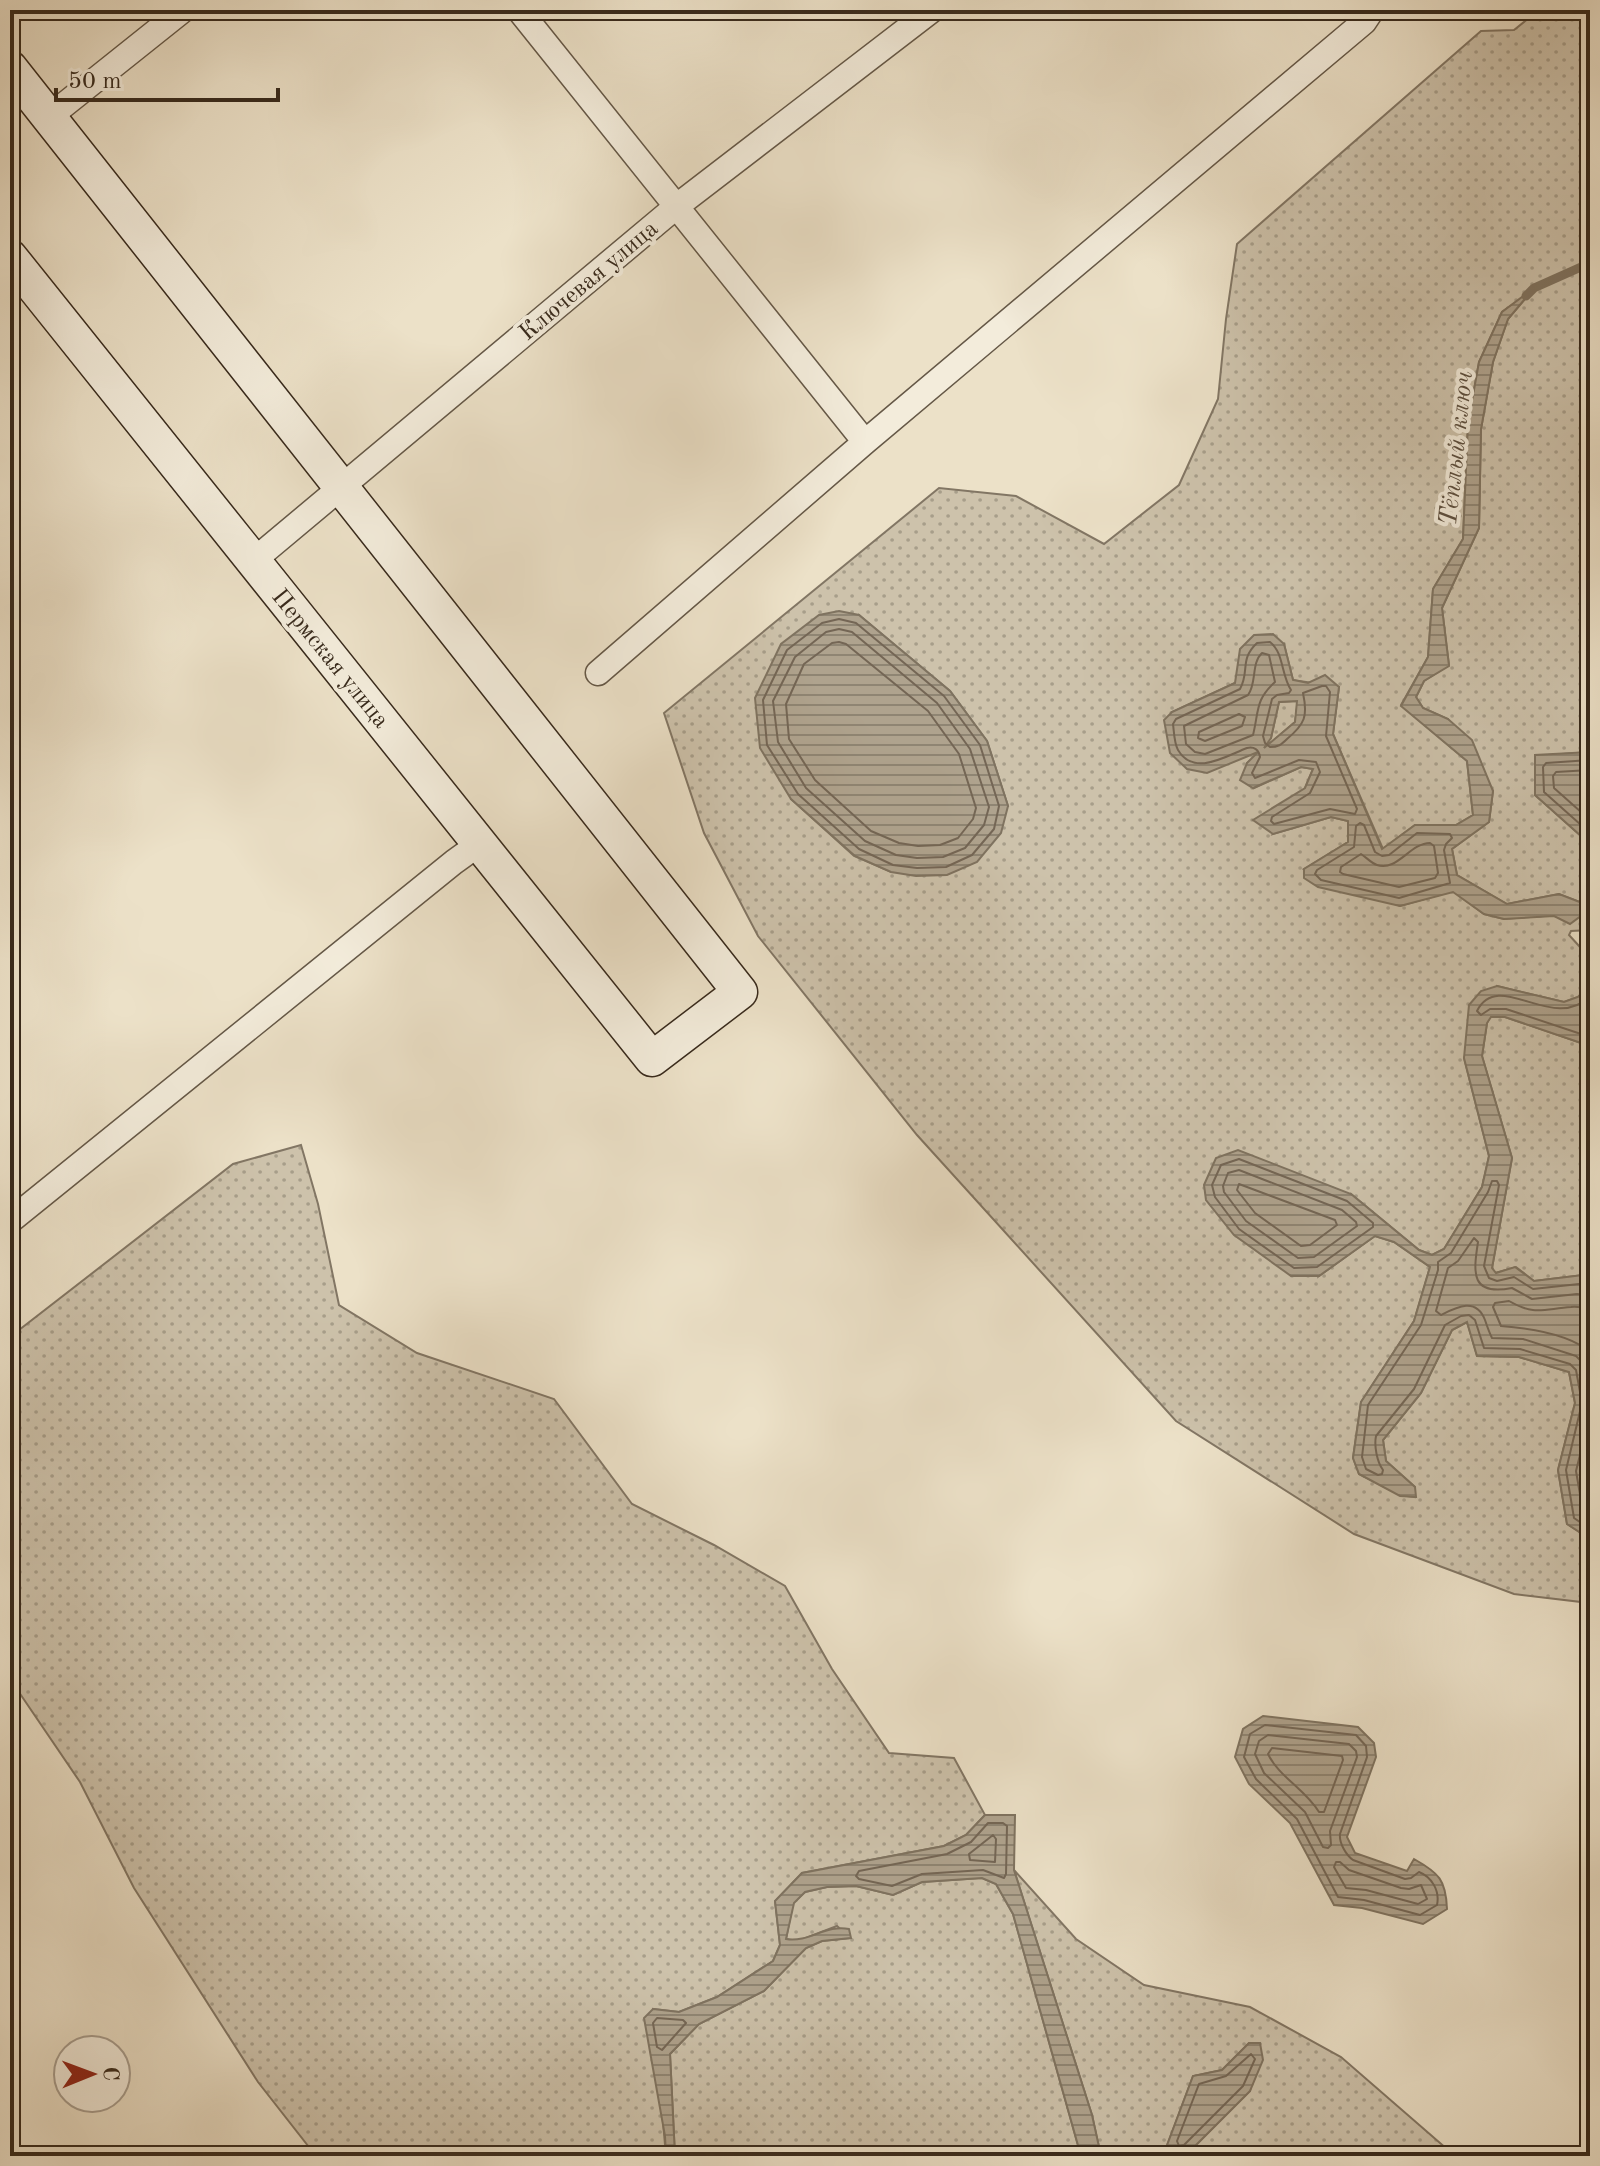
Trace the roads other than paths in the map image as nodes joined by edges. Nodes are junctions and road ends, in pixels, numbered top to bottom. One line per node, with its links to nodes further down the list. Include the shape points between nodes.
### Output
1 (183, 10): 6 (street)
2 (519, 10): 7 (street)
3 (932, 10): 7 (street, Ключевая улица)
4 (1372, 10): 9 (street)
5 (10, 68): 6 (street)
6 (49, 117): 10 (street)
7 (677, 206): 9 (street); 10 (street, Ключевая улица)
8 (10, 257): 11 (street, Пермская улица)
9 (865, 442): 12 (street)
10 (342, 486): 11 (street, Ключевая улица); 13 (street, Пермская улица, via 740,992 652,1059)
11 (253, 561): 13 (street, Пермская улица)
12 (598, 673)
13 (479, 844): 14 (street)
14 (10, 1221)

